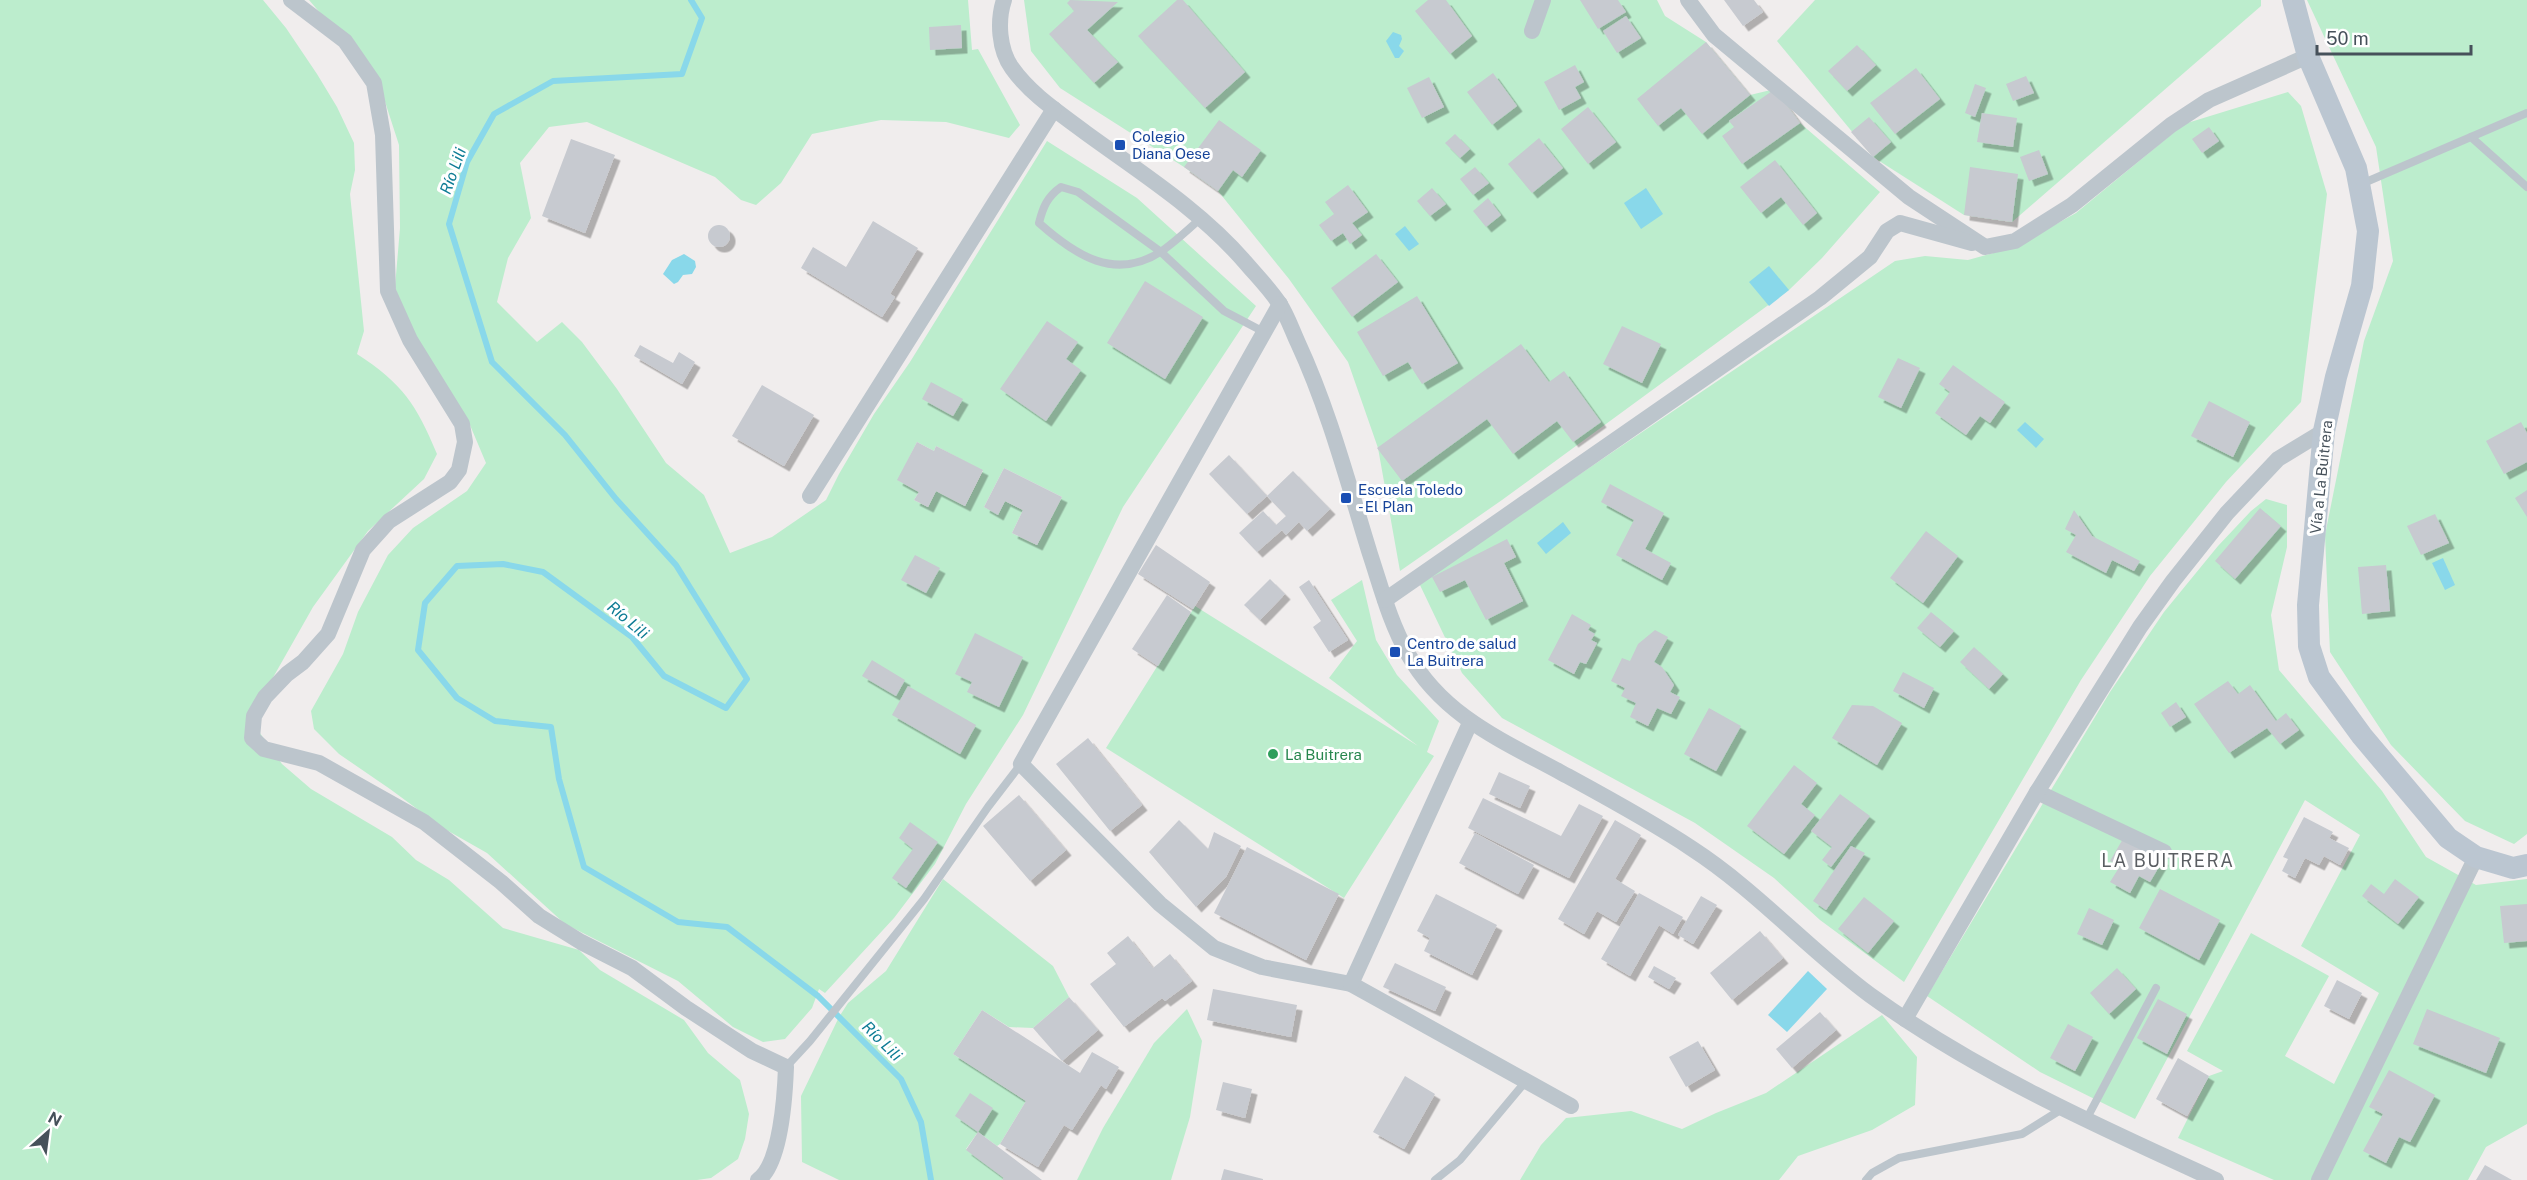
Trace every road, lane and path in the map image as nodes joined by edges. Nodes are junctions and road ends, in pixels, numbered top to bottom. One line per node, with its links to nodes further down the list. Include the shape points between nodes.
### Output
1 (291, 0): 30 (street, via 345,41 374,83 383,135 388,291 410,340 462,424 465,442 459,470 450,482 389,521 363,550 328,634 265,698 254,716 252,738 264,749 319,763 424,822 539,916 632,968 752,1052)
2 (1004, 0): 8 (street, via 1000,32 1004,52 1012,68)
3 (1543, 0): 6 (street)
4 (1688, 0): 14 (street, via 1714,34 1909,197)
5 (2293, 0): 7 (street, Vía a La Buitrera)
6 (1532, 32)
7 (2308, 56): 11 (street, Vía a La Buitrera, via 2356,168); 14 (street, via 2210,99 2170,125 2072,205 2014,241)
8 (1054, 109): 13 (street); 19 (street)
9 (2527, 113): 10 (lane)
10 (2471, 137): 11 (lane); 12 (lane)
11 (2359, 185): 18 (street, Vía a La Buitrera, via 2368,231 2362,286)
12 (2527, 187)
13 (1202, 218): 15 (lane); 16 (street)
14 (1985, 247): 20 (street, via 1900,223 1887,231 1870,257 1820,298)
15 (1161, 252): 15 (lane, via 1128,265 1105,265 1078,252 1039,223 1043,206 1061,187 1078,192); 17 (lane, via 1224,311)
16 (1280, 304): 17 (street); 20 (street, via 1324,408)
17 (1264, 332): 22 (street)
18 (2324, 431): 23 (street, via 2278,459 2227,513 2140,627); 25 (street, Vía a La Buitrera, via 2308,605 2309,646 2319,677 2448,838)
19 (810, 496)
20 (1385, 600): 21 (street, via 1408,655 1441,698)
21 (1470, 723): 27 (street); 29 (street, via 1691,847 1729,874 1867,992)
22 (1022, 764): 27 (street, via 1160,904 1214,948 1262,967); 30 (lane, via 924,899)
23 (2037, 792): 24 (street); 29 (street)
24 (2164, 852)
25 (2476, 857): 26 (street, Vía a La Buitrera, via 2513,868); 39 (street)
26 (2527, 865)
27 (1351, 984): 31 (street)
28 (2156, 988): 34 (lane)
29 (1905, 1018): 33 (street)
30 (786, 1067): 35 (street, via 779,1138 764,1176)
31 (1526, 1082): 32 (street); 36 (lane, via 1460,1160)
32 (1571, 1106)
33 (2062, 1109): 34 (street); 37 (lane, via 2022,1134 1899,1158)
34 (2086, 1120): 38 (street)
35 (758, 1180)
36 (1435, 1180)
37 (1866, 1180)
38 (2216, 1180)
39 (2319, 1180)

